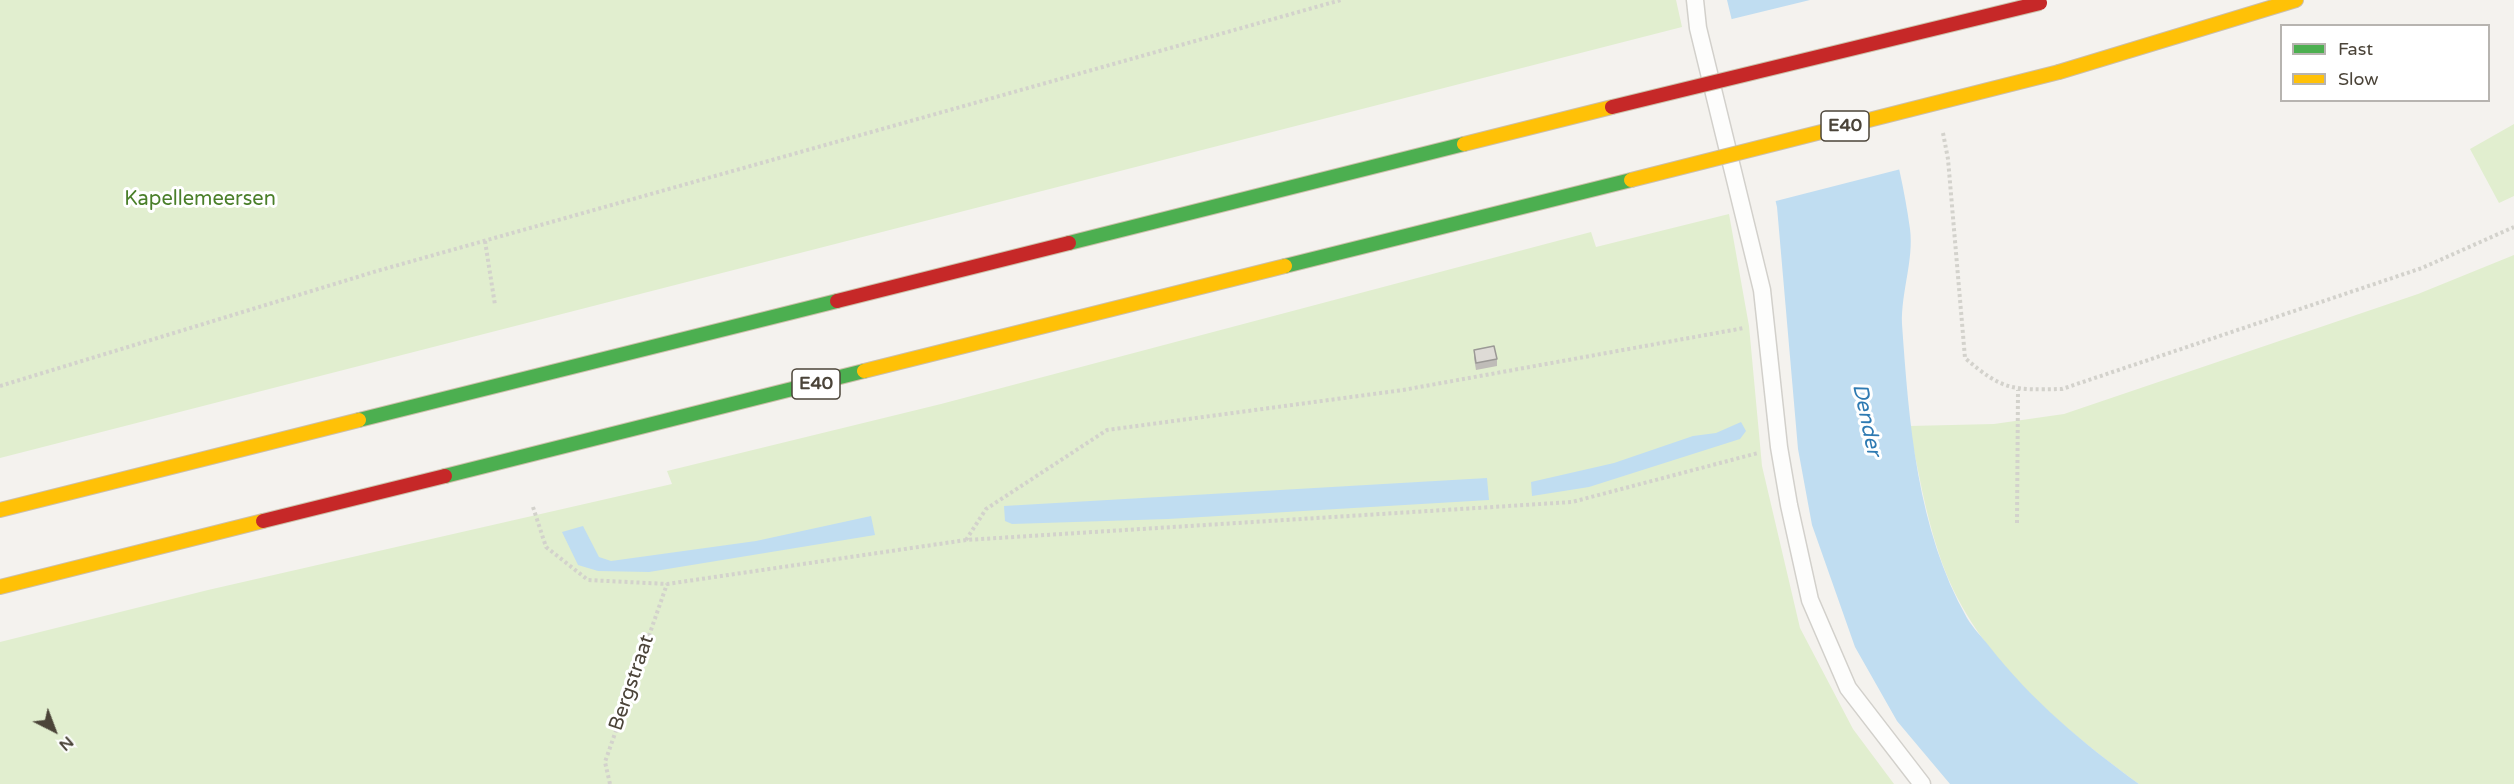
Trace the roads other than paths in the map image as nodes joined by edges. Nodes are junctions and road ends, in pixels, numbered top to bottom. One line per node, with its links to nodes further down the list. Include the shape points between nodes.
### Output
1 (1695, 0): 6 (lane, via 1698,28 1762,290 1779,447 1810,600 1848,688)
2 (2296, 0): 5 (highway, E40, bridge, via 2058,72)
3 (2045, 2): 4 (highway, bridge, via 1612,106)
4 (0, 510)
5 (0, 587)
6 (1922, 784)

